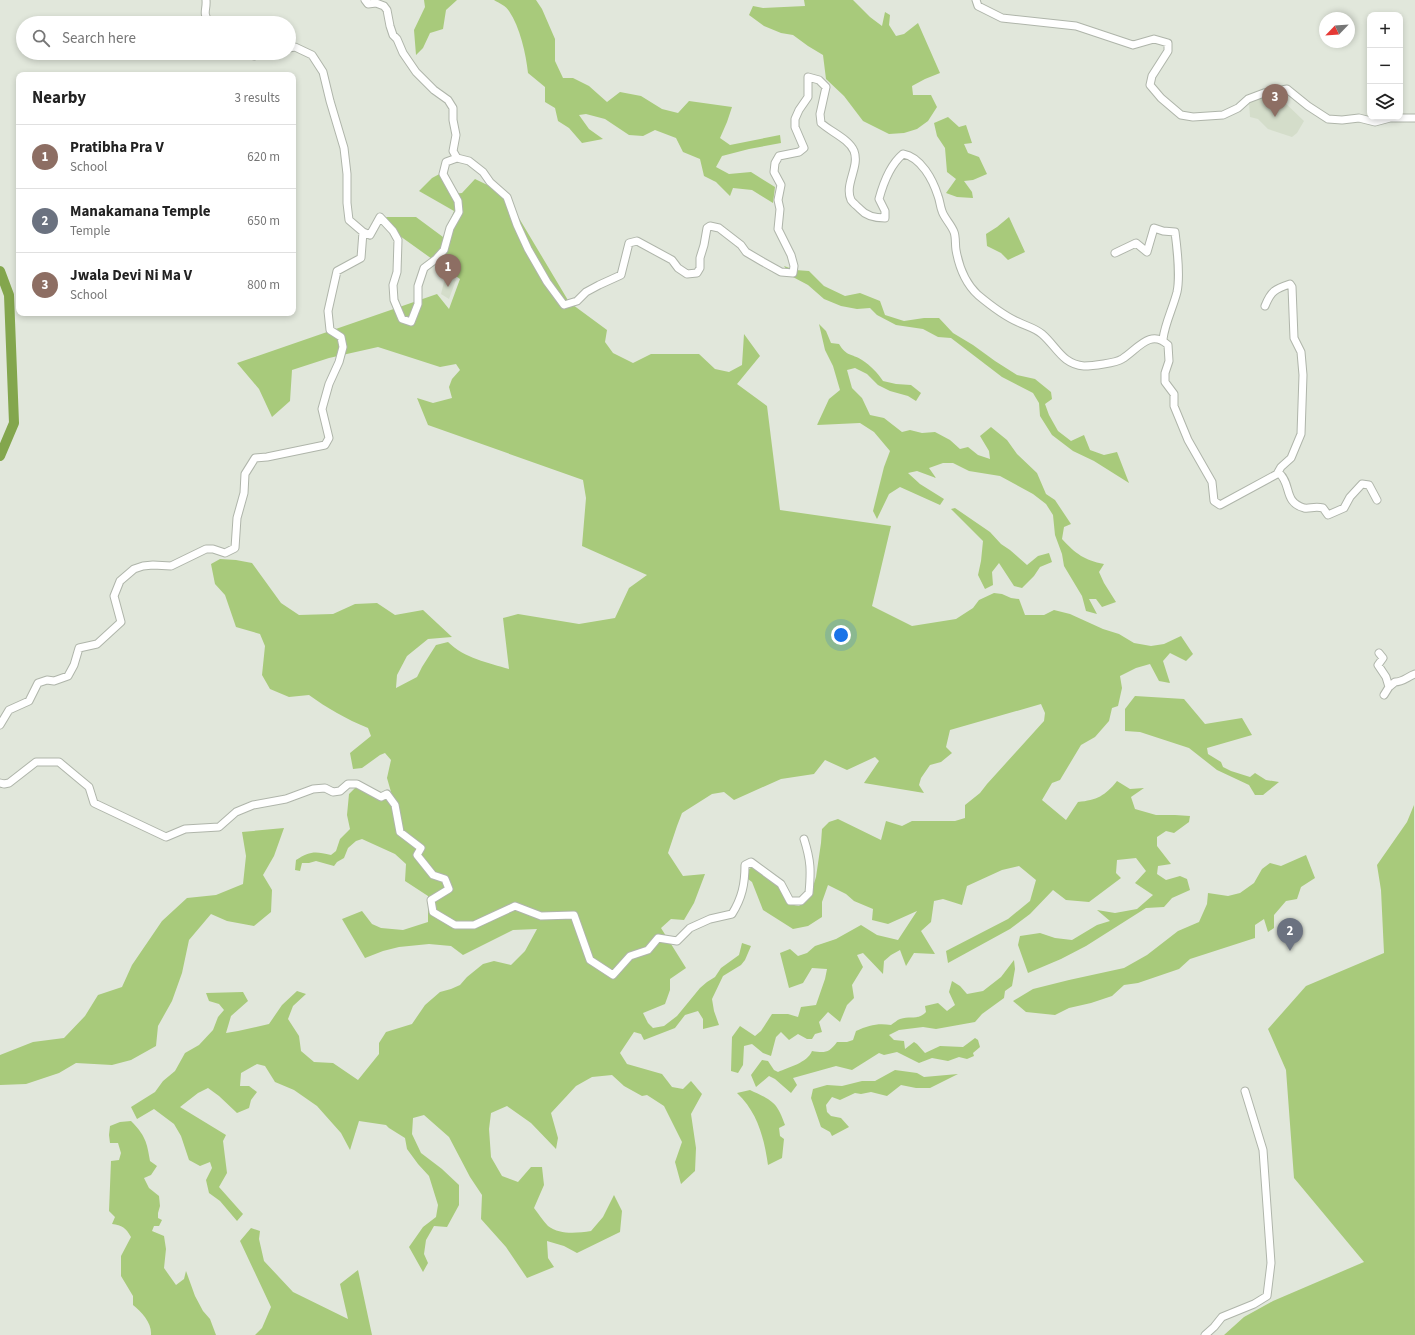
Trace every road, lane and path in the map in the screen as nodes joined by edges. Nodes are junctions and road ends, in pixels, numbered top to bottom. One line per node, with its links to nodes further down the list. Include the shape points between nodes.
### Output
1 (206, 0): 4 (street)
2 (365, 0): 7 (street, via 368,4 384,6 393,35 403,53 416,72 448,100 453,108 452,120 456,135 453,151)
3 (976, 0): 6 (street, via 978,6 1002,18 1076,26 1133,45 1154,39 1168,43 1168,51 1152,76 1150,85 1180,115 1223,115 1264,93 1287,89 1328,119 1359,118 1375,122 1390,118)
4 (205, 16)
5 (296, 48): 8 (street, via 312,55 323,72 344,148 349,220)
6 (1415, 118)
7 (457, 158): 8 (street, via 446,162 443,174 458,201 459,212 450,228 444,250 424,268 418,286 418,304 411,322 402,319 394,300 398,240 380,217 370,235); 11 (street, via 469,160 507,197 528,249 564,305 577,301 586,292 621,275 629,243 637,241 672,260 687,274 697,274 707,228 710,226 719,228 757,259 781,272 793,273 791,255 778,229 781,185 774,172 775,163 779,156 799,152 804,148 795,127 795,120 808,97 808,78 819,80 826,87 820,114 821,123 845,140 854,151 856,160 849,189 851,200 863,212 877,218 885,218 885,211 879,199 882,190 897,159 903,154 909,155 924,169 932,182 942,212 954,232 958,261 964,279 977,294 995,308 1042,334 1064,359 1084,366 1113,363 1122,360 1151,338)
8 (363, 232): 18 (street, via 361,258 337,271 328,310 330,330 341,337 343,347 322,409 329,438 324,445 255,458 245,474 244,493 237,518 235,548 225,553 206,549 171,566 153,565 134,569 120,581 114,596 121,622 97,644 79,648 68,676 38,683 29,701 9,710)
9 (1115, 253): 11 (street, via 1136,243 1147,252 1154,228 1175,232 1178,289)
10 (1265, 306): 12 (street, via 1274,290 1290,284 1294,338 1301,352 1303,375 1301,434 1291,458)
11 (1162, 339): 12 (street, via 1168,344 1169,361 1165,382 1174,394 1174,406 1188,440 1212,482 1214,501 1220,505)
12 (1277, 474): 13 (street, via 1281,474 1288,495 1295,504 1306,508 1323,508 1328,515 1344,508 1362,484 1369,485)
13 (1377, 500)
14 (1379, 654): 16 (street, via 1383,658 1378,666)
15 (1415, 674): 16 (street, via 1401,682 1394,682)
16 (1389, 687): 17 (street)
17 (1384, 695)
18 (0, 726)
19 (0, 783): 20 (street, via 9,783 36,762 58,762 89,787 94,802 166,837 185,829 219,827 236,812 253,805 286,799 313,789 325,788 333,792 340,791 348,784 357,784 381,797 387,794 394,805 400,832 421,848 417,855 433,876 445,879 449,890 431,900 433,912 455,925 474,925 515,906 541,916 574,915 590,960 614,975 630,956 648,950 658,938 677,941 690,928 732,914 745,883 745,865 751,862 781,884 790,901 801,901 809,893 811,870)
20 (804, 840)
21 (1245, 1091): 22 (street, via 1263,1150 1271,1263 1267,1296 1222,1317)
22 (1205, 1335)

